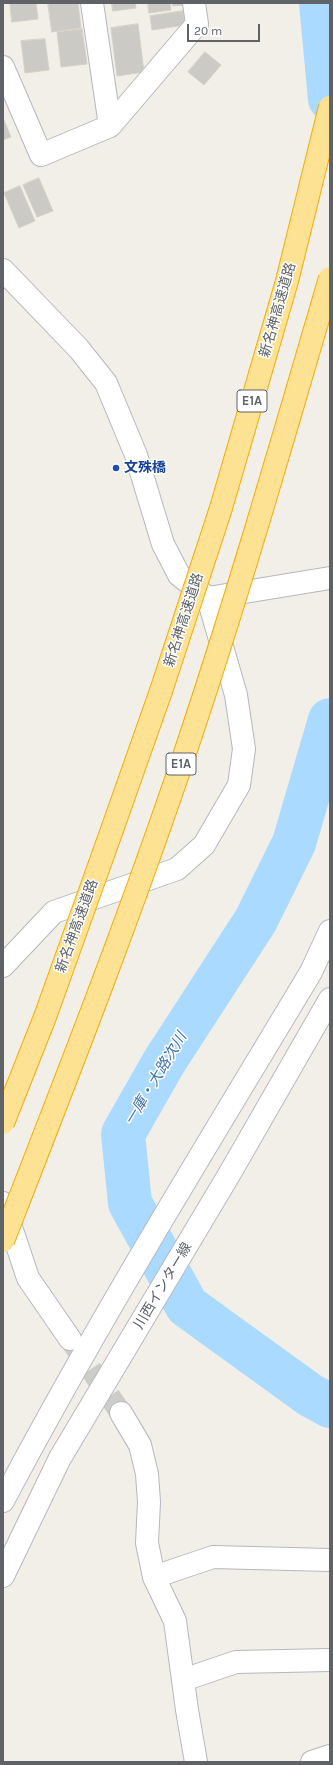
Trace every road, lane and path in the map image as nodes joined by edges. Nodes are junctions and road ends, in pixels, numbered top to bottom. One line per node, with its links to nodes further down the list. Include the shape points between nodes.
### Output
1 (92, 3): 5 (street)
2 (194, 3): 5 (street, via 197,24)
3 (3, 68): 5 (street, via 41,155)
4 (330, 107): 13 (highway, 新名神高速道路 / E1A, bridge, via 278,312 221,508 161,692 45,1017)
5 (110, 126)
6 (3, 270): 9 (street, via 80,349 106,383 136,454 163,544 179,575)
7 (330, 278): 15 (highway, E1A, bridge, via 262,512 187,747 112,962)
8 (330, 578): 9 (street)
9 (208, 598): 11 (street, via 236,695 244,749 239,785 204,845 177,869 54,912)
10 (330, 931): 18 (street, via 311,972 37,1436)
11 (3, 966)
12 (330, 999): 20 (street, 川西インター線, via 230,1173 60,1458)
13 (3, 1123)
14 (3, 1204): 16 (street, via 28,1278)
15 (3, 1241)
16 (70, 1339)
17 (121, 1413): 21 (street, via 140,1445 147,1474 147,1543)
18 (3, 1501)
19 (330, 1560): 21 (street, via 213,1557)
20 (3, 1576)
21 (154, 1577): 23 (street, via 175,1621)
22 (330, 1660): 23 (street, via 236,1662)
23 (182, 1680): 25 (street)
24 (330, 1756): 26 (street)
25 (196, 1762)
26 (312, 1762)

